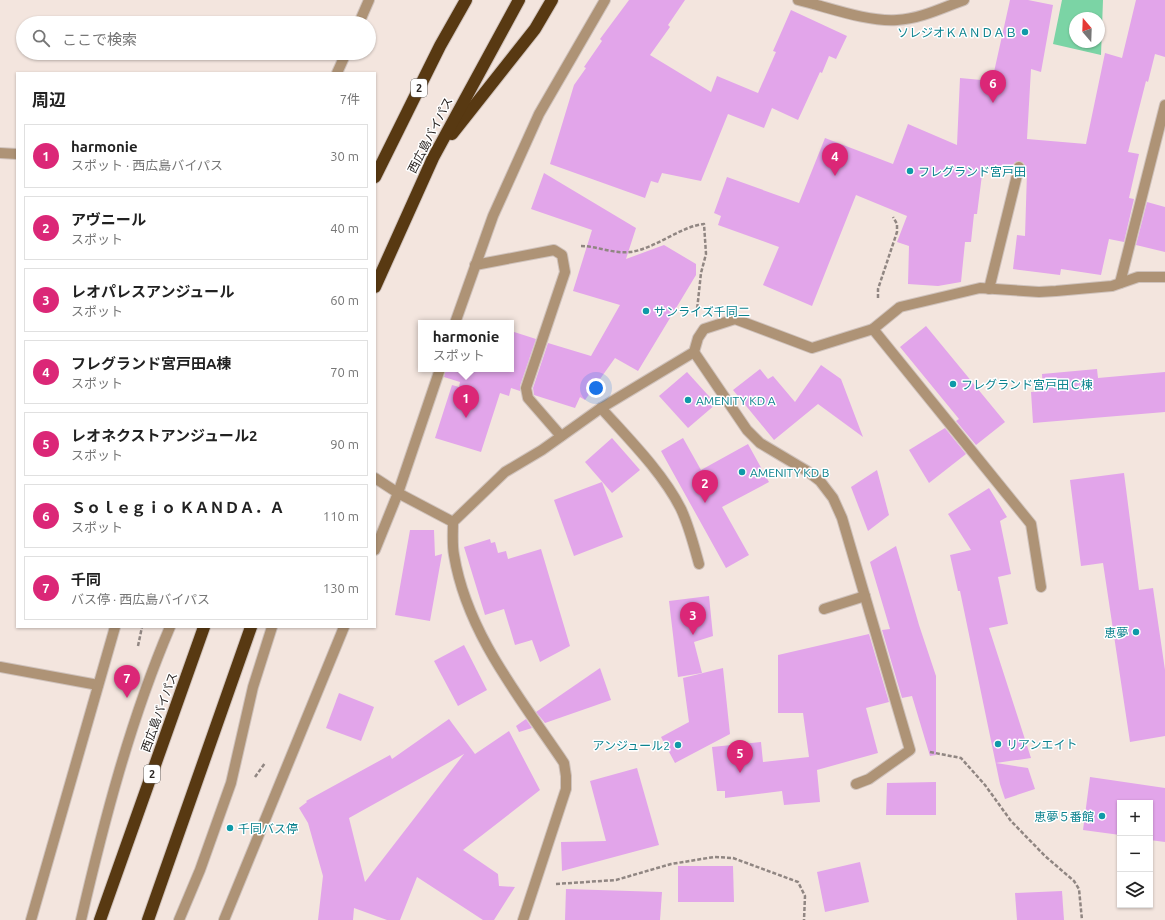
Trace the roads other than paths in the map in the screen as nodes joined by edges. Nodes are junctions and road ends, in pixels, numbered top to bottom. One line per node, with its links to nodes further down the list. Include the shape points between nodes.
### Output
1 (369, 0): 8 (street)
2 (466, 0): 16 (highway, 2, via 440,46)
3 (519, 0): 14 (highway, 西広島バイパス)
4 (552, 0): 14 (highway, via 535,29)
5 (605, 0): 17 (street, via 539,114 493,216)
6 (798, 0): 7 (street, via 872,18 897,20 925,15)
7 (964, 0)
8 (362, 16)
9 (343, 60): 10 (street)
10 (337, 72)
11 (1165, 105): 19 (street)
12 (0, 152): 13 (street)
13 (16, 154)
14 (433, 158): 20 (highway, 西広島バイパス)
15 (1020, 168): 21 (street)
16 (376, 175)
17 (475, 265): 22 (street); 27 (street, via 554,250 562,255 565,272 526,388 528,398)
18 (1165, 277): 19 (street, via 1138,277)
19 (1120, 283): 21 (street, via 1112,286 1050,291)
20 (376, 285)
21 (989, 289): 23 (street, via 980,288 900,307)
22 (457, 320)
23 (873, 329): 24 (street, via 812,348 735,319 704,329); 33 (street, via 1031,524)
24 (694, 352): 26 (street); 34 (street, via 747,430 760,444 807,471 820,481 833,498 842,518)
25 (439, 372): 29 (street)
26 (601, 408): 27 (street); 32 (street, via 650,463 680,509)
27 (562, 436): 30 (street, via 505,472)
28 (376, 479): 29 (street)
29 (398, 493): 30 (street); 31 (street)
30 (453, 522): 51 (street, via 457,572 478,628 494,658 564,763 566,789)
31 (376, 548)
32 (699, 564)
33 (1041, 587)
34 (865, 596): 35 (street); 44 (street, via 910,750 869,779)
35 (824, 609)
36 (115, 628): 43 (street)
37 (170, 628): 46 (street, via 127,744)
38 (204, 628): 47 (highway, 西広島バイパス / 2)
39 (251, 628): 48 (highway)
40 (272, 628): 49 (street, via 253,687 231,783)
41 (344, 628): 50 (street)
42 (0, 667): 43 (street)
43 (98, 686): 45 (street)
44 (856, 784)
45 (31, 920)
46 (81, 920)
47 (100, 920)
48 (148, 920)
49 (179, 920)
50 (224, 920)
51 (523, 920)

